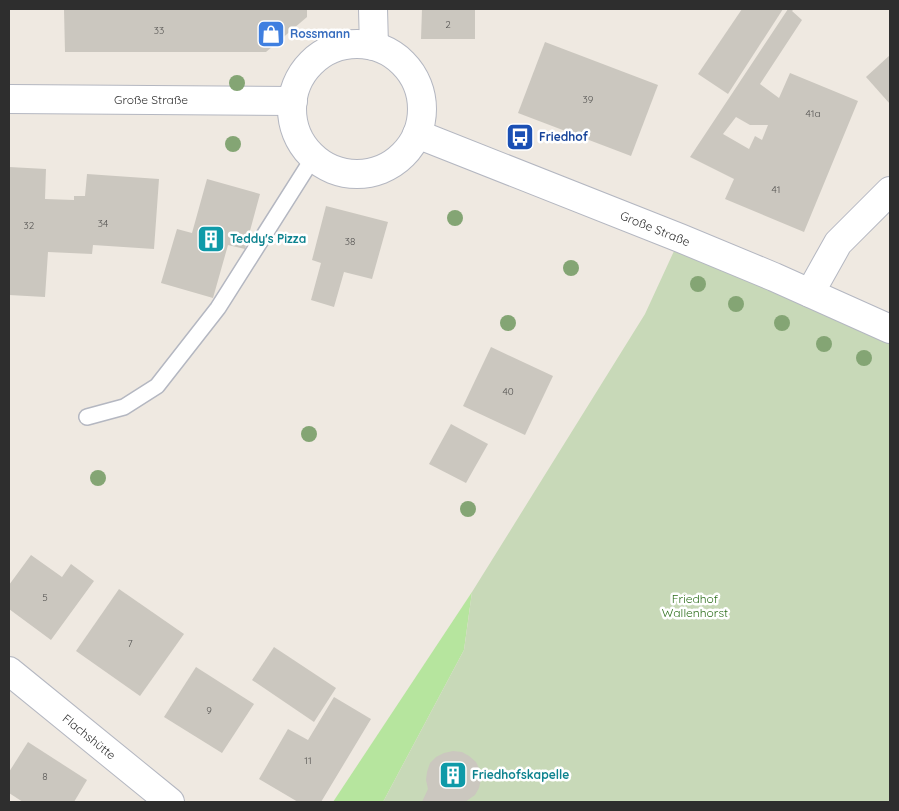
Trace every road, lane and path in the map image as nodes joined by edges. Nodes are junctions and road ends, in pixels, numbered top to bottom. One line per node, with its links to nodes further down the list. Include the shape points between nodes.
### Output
1 (373, 9): 2 (street)
2 (374, 46): 4 (street, via 352,45 330,50 312,62 299,80); 5 (street, via 394,55 410,70 420,90 422,113)
3 (9, 99): 4 (street, Große Straße)
4 (293, 101): 6 (street, via 293,122 300,142)
5 (417, 134): 6 (street, via 407,152 391,165 371,173 351,174 331,169); 8 (street, Große Straße)
6 (313, 158): 10 (lane, via 218,308 157,386 124,408)
7 (890, 191): 8 (street, via 838,242)
8 (810, 293): 9 (street, Große Straße)
9 (890, 329)
10 (87, 417)
11 (9, 671): 12 (street, Flachshütte)
12 (170, 802)

